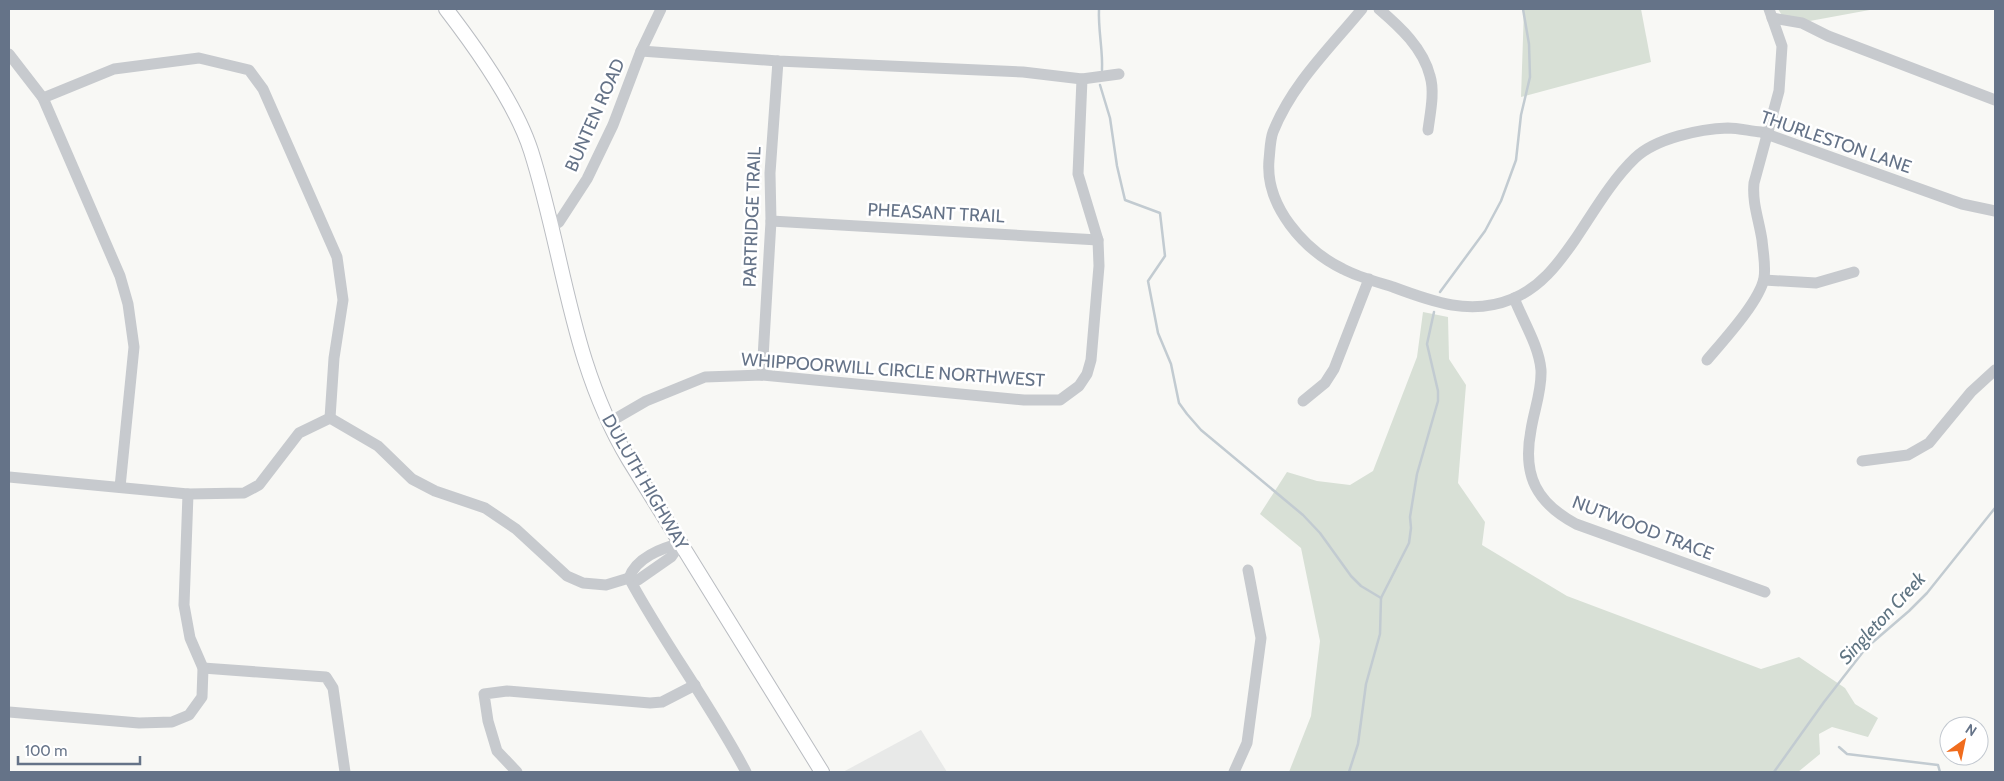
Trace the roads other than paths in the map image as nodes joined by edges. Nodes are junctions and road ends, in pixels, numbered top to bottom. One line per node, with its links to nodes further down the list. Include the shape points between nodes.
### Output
1 (446, 9): 17 (main road, DULUTH HIGHWAY, via 493,74 524,135)
2 (661, 9): 6 (street, BUNTEN ROAD)
3 (1362, 9): 20 (street, THURLESTON LANE, via 1297,86 1272,133 1268,171 1277,205 1302,240 1320,256 1344,270)
4 (1379, 9): 13 (street, via 1396,23 1422,54 1431,77)
5 (1770, 13): 12 (street, via 1802,22 1828,36); 14 (street, via 1782,46 1779,91)
6 (641, 51): 8 (street); 17 (street, BUNTEN ROAD, via 613,125 587,179 559,222)
7 (9, 54): 11 (street)
8 (778, 61): 10 (street, via 1023,72); 16 (street, PARTRIDGE TRAIL, via 770,173)
9 (1119, 74): 10 (street)
10 (1082, 80): 18 (street, WHIPPOORWILL CIRCLE NORTHWEST, via 1078,174)
11 (43, 98): 27 (street, via 114,69 150,63 199,58 249,70 264,89 337,257 343,300 334,358); 31 (street, via 120,276 128,304 134,347)
12 (1995, 100)
13 (1428, 130)
14 (1768, 134): 15 (street, THURLESTON LANE, via 1962,204); 21 (street, via 1753,198 1765,261); 22 (street, THURLESTON LANE, via 1730,128 1689,133 1636,157 1558,264 1546,277)
15 (1995, 211)
16 (771, 221): 18 (street, PHEASANT TRAIL); 25 (street, PARTRIDGE TRAIL)
17 (551, 227): 28 (main road, DULUTH HIGHWAY, via 582,356)
18 (1098, 240): 25 (street, WHIPPOORWILL CIRCLE NORTHWEST, via 1098,288 1091,360 1079,386 1060,400 1024,400)
19 (1854, 272): 21 (street, via 1816,283)
20 (1369, 279): 22 (street, THURLESTON LANE, via 1442,305 1468,308); 26 (street, via 1334,369 1325,383)
21 (1764, 280): 23 (street, via 1746,313)
22 (1514, 298): 36 (street, NUTWOOD TRACE, via 1538,354 1541,370 1529,454 1531,478 1541,498 1555,512 1576,524)
23 (1707, 360)
24 (1995, 370): 29 (street, via 1971,392 1939,434 1929,442 1908,455)
25 (762, 375): 28 (street, WHIPPOORWILL CIRCLE NORTHWEST, via 704,377 646,401)
26 (1303, 401)
27 (330, 418): 32 (street, via 299,433 259,485 244,493); 35 (street, via 378,446 412,479 435,492 485,508 516,529 567,576 583,583 606,586)
28 (608, 423): 33 (main road, DULUTH HIGHWAY)
29 (1862, 461)
30 (9, 477): 31 (street)
31 (120, 487): 32 (street)
32 (188, 494): 37 (street, via 184,605 190,638)
33 (680, 544): 35 (street, via 664,548 632,567); 43 (main road, DULUTH HIGHWAY)
34 (1248, 570): 44 (street, via 1261,638 1247,742)
35 (629, 578): 38 (street)
36 (1765, 592)
37 (203, 668): 39 (street, via 202,697 189,715 172,722); 40 (street, via 326,677 333,688)
38 (695, 684): 41 (street, via 662,702 650,703 507,691 484,694 497,751); 42 (street)
39 (9, 712)
40 (345, 772)
41 (517, 772)
42 (746, 772)
43 (822, 772)
44 (1234, 772)

